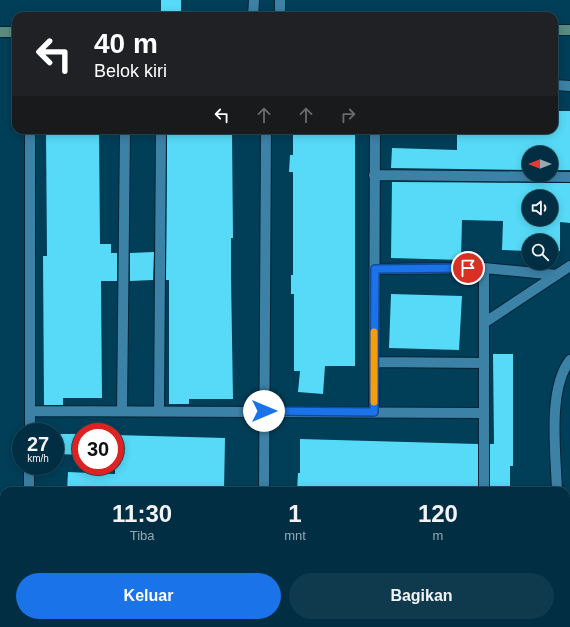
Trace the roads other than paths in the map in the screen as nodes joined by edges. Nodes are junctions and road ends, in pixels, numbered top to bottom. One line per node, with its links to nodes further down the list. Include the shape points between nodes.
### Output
1 (254, 0): 3 (street)
2 (280, 0): 4 (street)
3 (253, 12)
4 (280, 12)
5 (558, 30): 6 (street)
6 (570, 30)
7 (0, 32): 8 (street)
8 (12, 32)
9 (558, 85): 10 (street)
10 (570, 86)
11 (30, 134): 26 (street)
12 (124, 134): 27 (street)
13 (162, 134): 28 (street)
14 (266, 134): 29 (street)
15 (374, 134): 16 (street)
16 (374, 176): 17 (street); 20 (street)
17 (570, 177)
18 (570, 266): 21 (street)
19 (484, 268): 20 (street); 21 (street); 22 (street)
20 (375, 269): 24 (street)
21 (557, 275): 22 (street)
22 (484, 323): 25 (street)
23 (570, 360): 37 (street, via 559,381 555,404)
24 (374, 362): 25 (street); 30 (street)
25 (484, 363): 31 (street)
26 (30, 411): 27 (street); 32 (street)
27 (122, 411): 28 (street)
28 (159, 411): 29 (street)
29 (264, 411): 30 (street); 35 (street)
30 (374, 412): 31 (street)
31 (484, 413): 36 (street)
32 (30, 423)
33 (29, 475): 34 (street)
34 (29, 487)
35 (264, 487)
36 (484, 487)
37 (557, 487)

